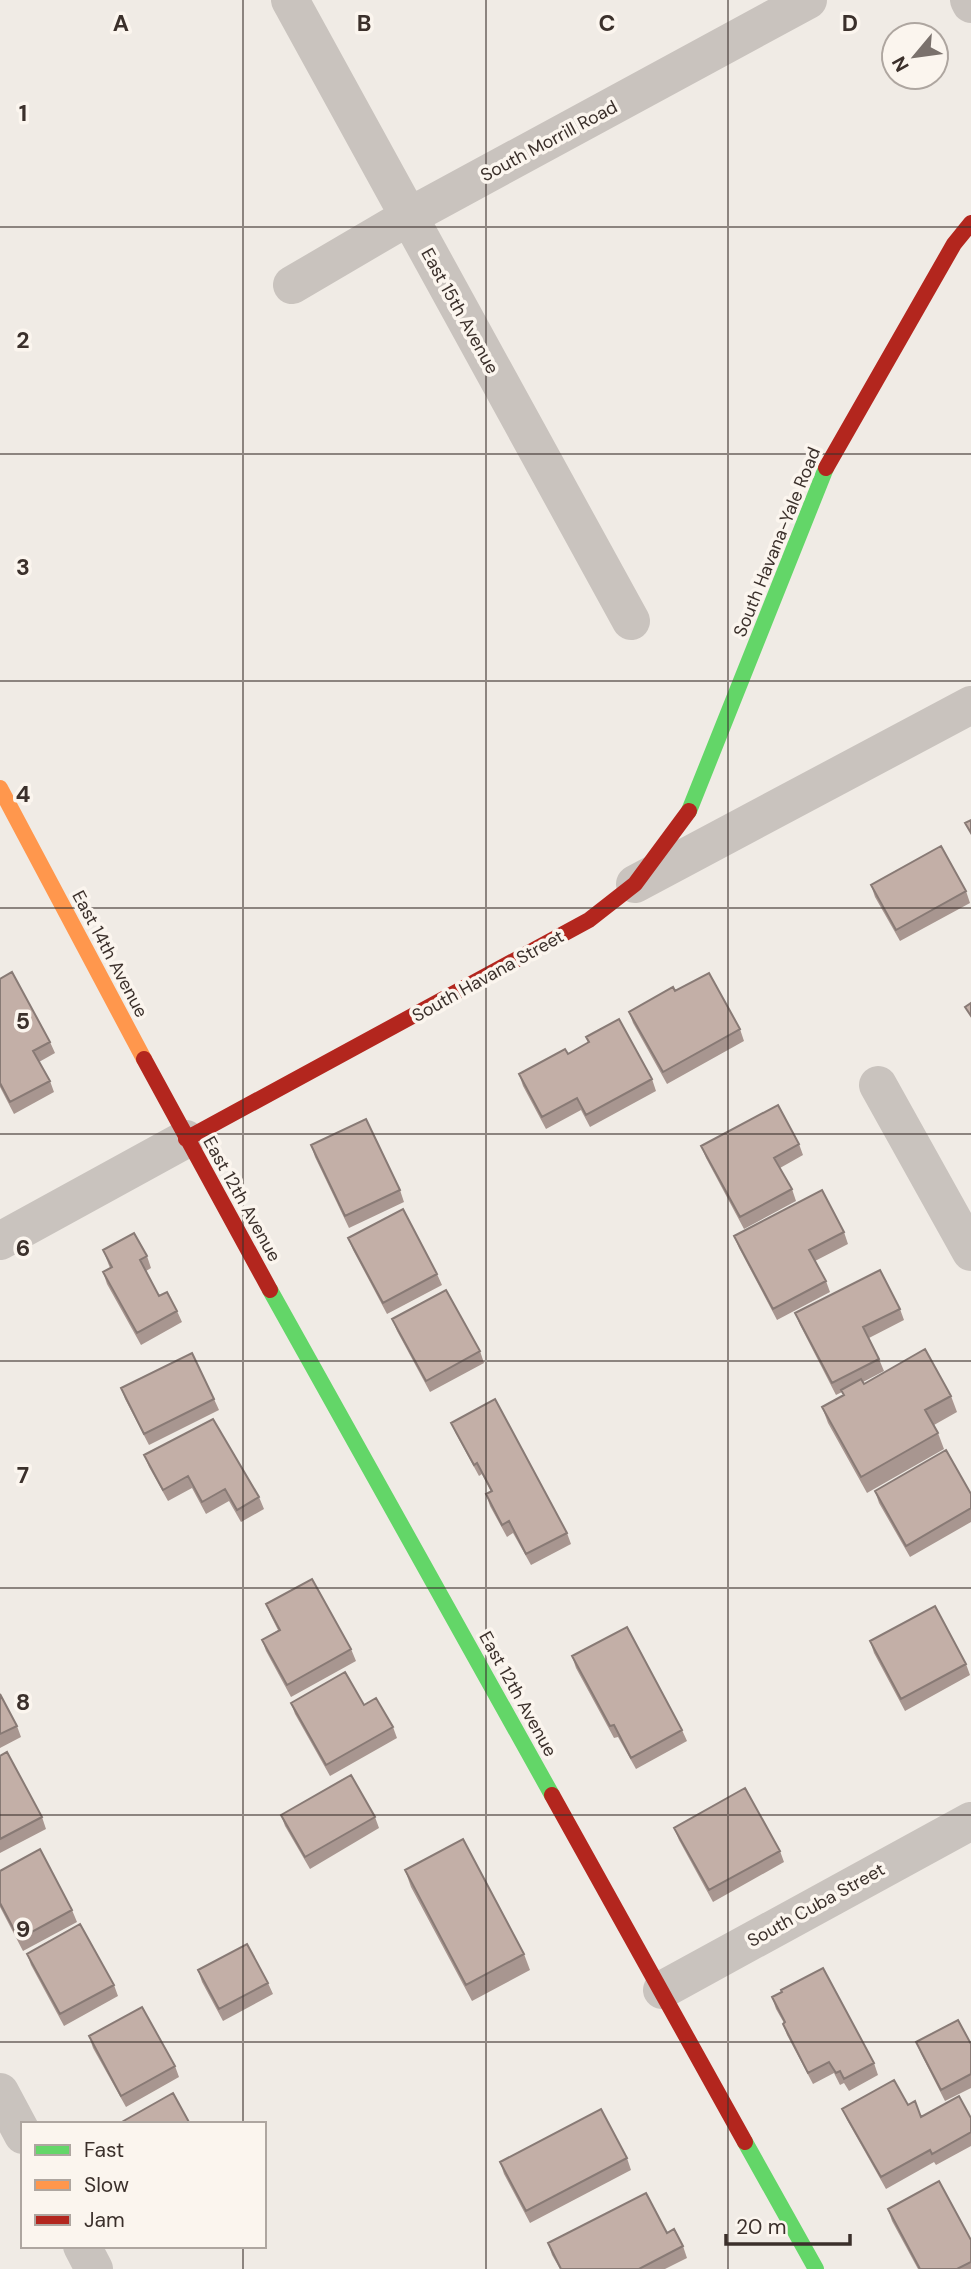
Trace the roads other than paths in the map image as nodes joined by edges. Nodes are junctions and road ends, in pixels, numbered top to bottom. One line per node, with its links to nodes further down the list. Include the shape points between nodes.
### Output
1 (290, 0): 3 (street, East 15th Avenue)
2 (808, 0): 3 (street, South Morrill Road)
3 (408, 217): 5 (street, South Morrill Road); 6 (street, East 15th Avenue)
4 (971, 223): 9 (street, South Havana-Yale Road, via 947,256 830,459 688,813)
5 (292, 285)
6 (631, 621)
7 (971, 705): 9 (street, South Havana Street)
8 (0, 788): 11 (street, East 14th Avenue)
9 (635, 884): 11 (street, South Havana Street, via 589,920)
10 (878, 1085): 13 (street)
11 (186, 1139): 12 (street, South Havana Street); 15 (street, East 12th Avenue)
12 (0, 1241)
13 (971, 1252)
14 (971, 1821): 15 (street, South Cuba Street)
15 (662, 1990): 20 (street, East 12th Avenue)
16 (0, 2092): 17 (street)
17 (21, 2131)
18 (83, 2248): 19 (street)
19 (94, 2269)
20 (816, 2269)

